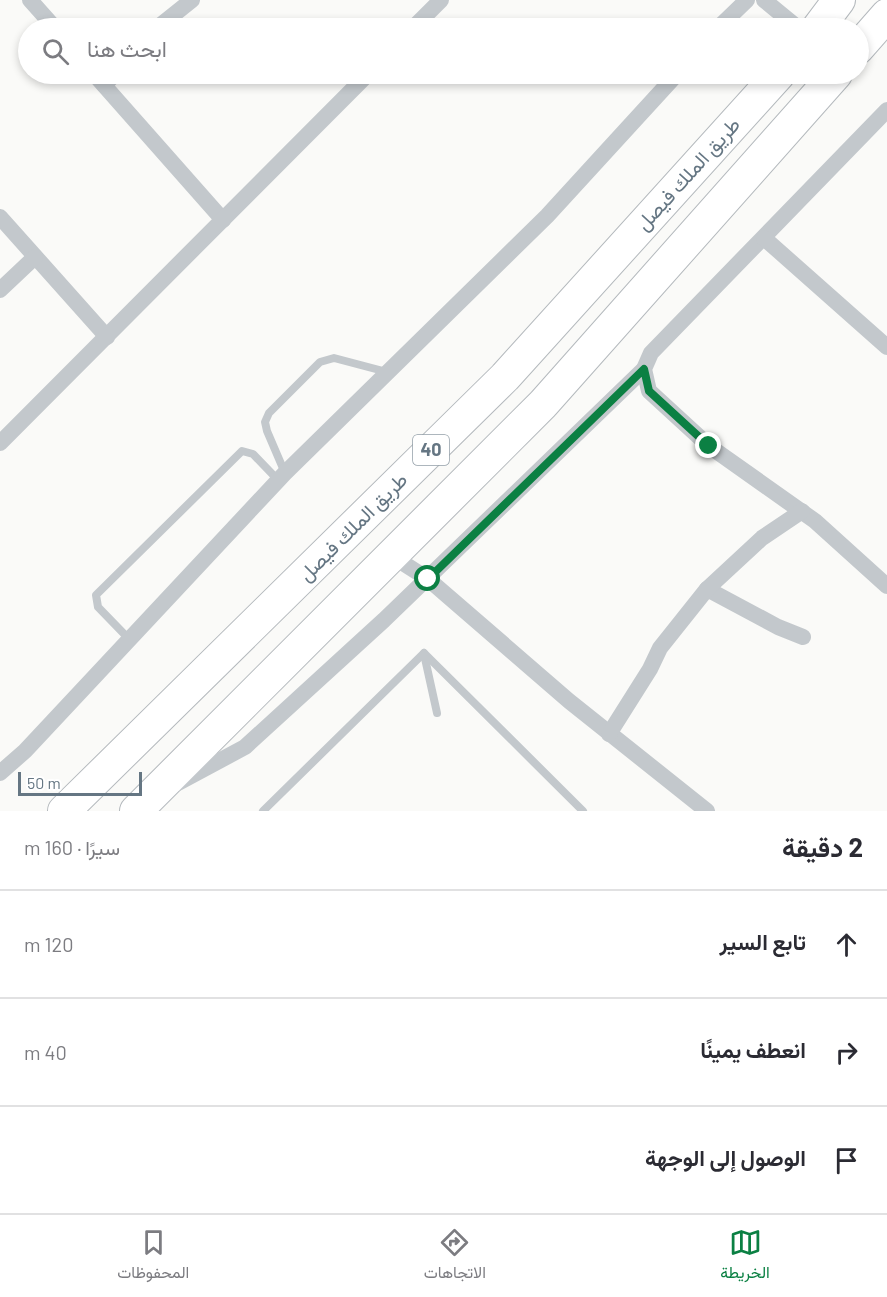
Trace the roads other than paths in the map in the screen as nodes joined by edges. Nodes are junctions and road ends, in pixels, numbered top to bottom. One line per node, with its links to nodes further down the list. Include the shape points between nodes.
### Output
1 (30, 0): 8 (street)
2 (192, 0): 9 (street)
3 (441, 0): 10 (street)
4 (747, 0): 11 (street)
5 (764, 0): 12 (street)
6 (839, 0): 13 (highway)
7 (887, 15): 14 (highway)
8 (46, 18)
9 (170, 18)
10 (423, 18)
11 (728, 18)
12 (786, 18)
13 (826, 18)
14 (869, 35)
15 (111, 84): 22 (street)
16 (358, 84): 22 (street)
17 (668, 84): 29 (street, via 547,216)
18 (770, 84): 44 (highway, طريق الملك فيصل / 40, via 505,377)
19 (827, 84): 33 (highway, 40, via 543,404)
20 (887, 110): 23 (street)
21 (0, 217): 24 (street)
22 (223, 220): 26 (street)
23 (764, 238): 27 (street); 28 (street, via 651,353)
24 (35, 257): 25 (street); 26 (street)
25 (0, 290)
26 (107, 337): 30 (street)
27 (887, 347)
28 (644, 369): 32 (street, via 649,391 709,446); 34 (street)
29 (387, 372): 31 (street); 31 (lane, via 334,358 320,362 269,413 265,422)
30 (0, 442)
31 (281, 476): 38 (street); 38 (lane, via 253,454 242,451 96,595 98,607)
32 (802, 511): 35 (street); 36 (street, via 762,538)
33 (392, 556): 34 (street); 43 (highway, 40)
34 (428, 579): 41 (street); 43 (street, via 245,747)
35 (887, 586)
36 (707, 589): 37 (street); 41 (street, via 660,648)
37 (803, 637)
38 (129, 639): 42 (street)
39 (424, 653): 40 (lane); 45 (lane); 46 (lane)
40 (437, 713)
41 (609, 734): 47 (street)
42 (0, 773)
43 (142, 805)
44 (64, 811)
45 (263, 811)
46 (583, 811)
47 (707, 811)

